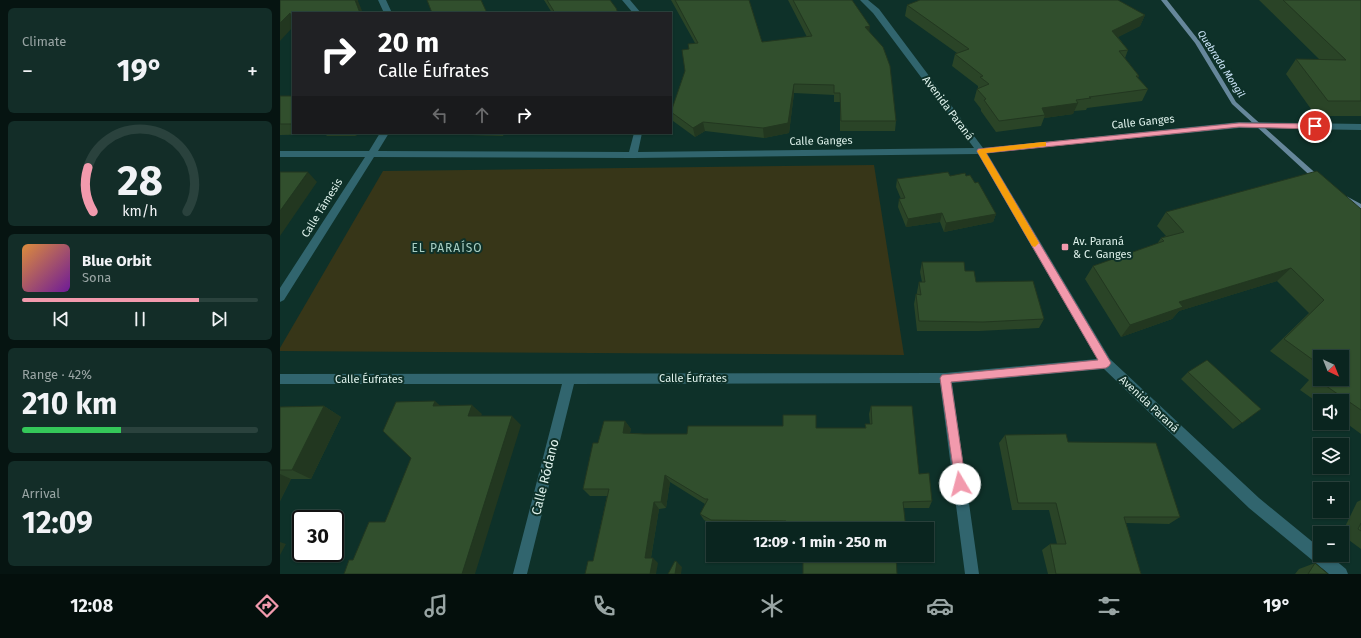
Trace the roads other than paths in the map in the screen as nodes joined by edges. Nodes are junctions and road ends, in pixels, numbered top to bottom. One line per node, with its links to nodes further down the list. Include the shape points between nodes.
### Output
1 (382, 0): 4 (street)
2 (626, 0): 5 (street)
3 (864, 0): 9 (street, Avenida Paraná, via 876,11)
4 (388, 12)
5 (635, 12)
6 (1361, 127): 9 (street, Calle Ganges, via 1239,125)
7 (384, 134): 11 (street, Calle Támesis)
8 (638, 134): 12 (street)
9 (981, 151): 12 (street, Calle Ganges); 14 (street, Avenida Paraná)
10 (280, 154): 11 (street, Calle Ganges)
11 (371, 154): 12 (street, Calle Ganges); 13 (street, Calle Támesis)
12 (632, 155)
13 (280, 297)
14 (1106, 363): 15 (street, Calle Éufrates); 20 (street, Avenida Paraná, via 1254,503)
15 (945, 378): 17 (street, Calle Éufrates); 19 (street)
16 (280, 379): 17 (street, Calle Éufrates)
17 (569, 380): 18 (street, Calle Ródano)
18 (520, 574)
19 (972, 574)
20 (1341, 574)

